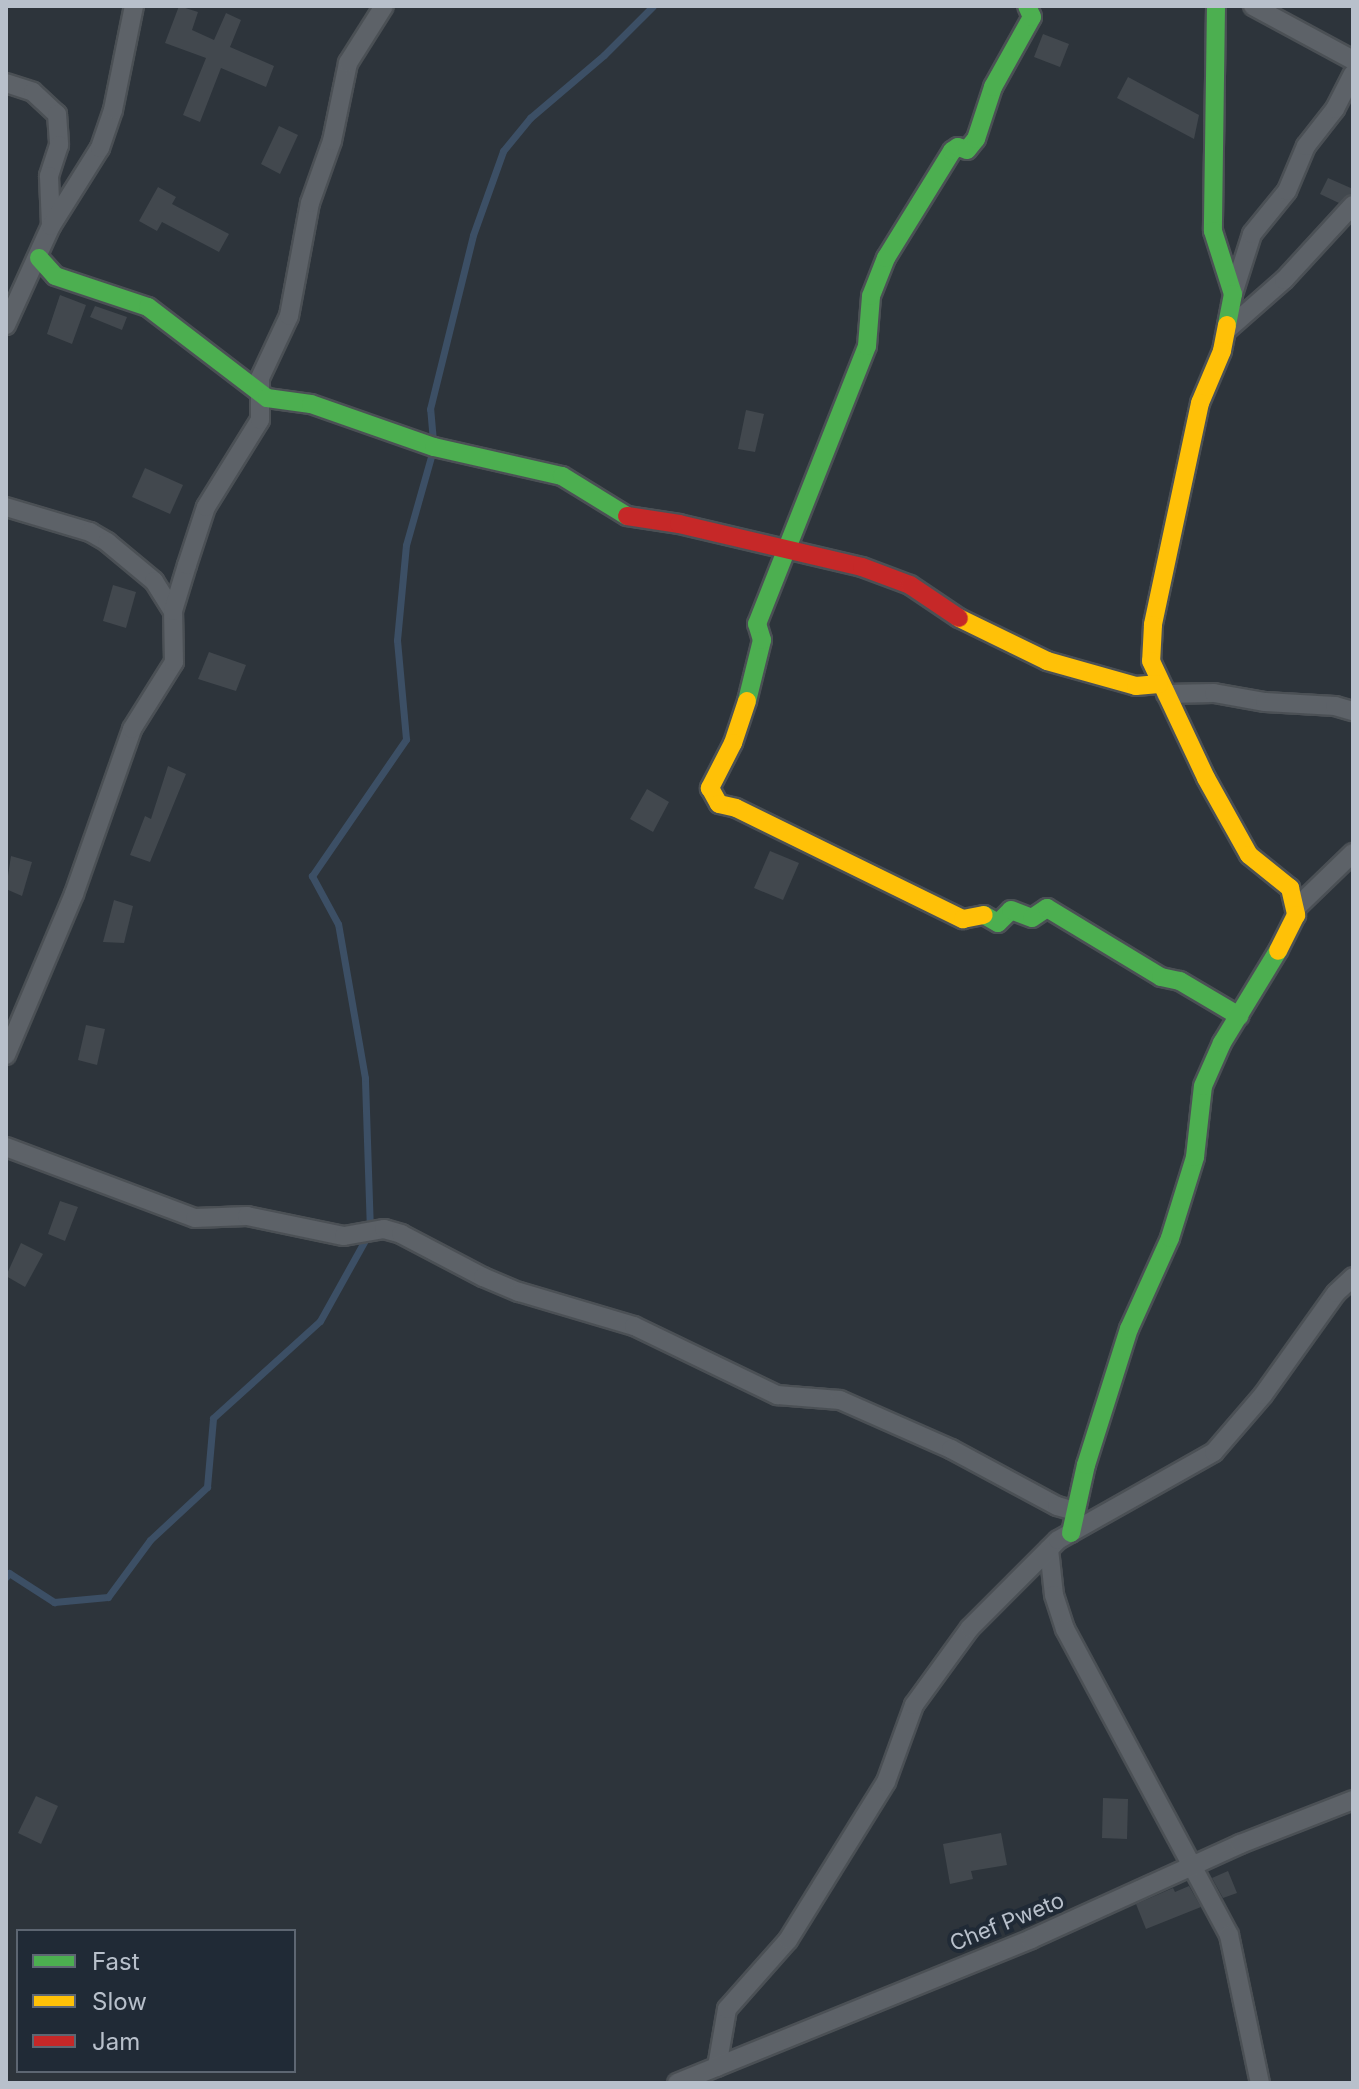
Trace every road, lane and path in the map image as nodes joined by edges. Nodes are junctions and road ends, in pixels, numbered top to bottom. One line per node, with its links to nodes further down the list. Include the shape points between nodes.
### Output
1 (134, 6): 10 (street, via 100,148)
2 (384, 6): 15 (street, via 348,63 332,141 310,203 289,316 266,361)
3 (1027, 6): 17 (street, via 1032,17 993,87 976,139 967,150 952,151 886,258 871,296 867,346)
4 (1216, 6): 12 (street, via 1213,231)
5 (1253, 6): 6 (street)
6 (1353, 60)
7 (1353, 74): 12 (street, via 1335,109 1306,146 1287,191 1252,234)
8 (6, 83): 10 (street, via 33,92 57,114 59,145 49,176)
9 (1353, 205): 14 (street, via 1284,280)
10 (51, 226): 11 (street)
11 (39, 258): 13 (street); 15 (street, via 55,276 148,307)
12 (1233, 294): 14 (street)
13 (6, 325)
14 (1227, 330): 19 (street, via 1200,403 1153,625 1151,661)
15 (259, 393): 17 (street, via 337,412 434,447 562,476 627,516); 18 (street, via 260,420 206,507)
16 (6, 507): 18 (street, via 107,542 154,581)
17 (786, 549): 19 (street, via 832,557 897,579 949,613 1047,661); 23 (street, via 757,624 762,640 749,696 733,743 711,782 714,800 963,919 981,913 998,923 1011,910 1032,918 1047,908 1161,977 1180,981)
18 (173, 611): 24 (street, via 174,662 132,729 74,894)
19 (1163, 689): 20 (street); 22 (street, via 1249,855 1290,888)
20 (1353, 711)
21 (1353, 853): 22 (street)
22 (1297, 907): 23 (street, via 1291,930)
23 (1239, 1016): 27 (street, via 1203,1086 1195,1157 1170,1238 1129,1329)
24 (6, 1055)
25 (6, 1147): 27 (street, via 195,1218 247,1216 344,1236 384,1229 401,1234 483,1277 634,1326 777,1395 840,1400)
26 (1353, 1277): 28 (street, via 1214,1452)
27 (1074, 1511): 28 (street)
28 (1071, 1533): 29 (street)
29 (1049, 1549): 31 (street, via 1054,1595 1065,1629); 32 (street, via 970,1628 933,1674 905,1725 886,1782 858,1830 788,1940 727,2009)
30 (1353, 1800): 31 (street, Chef Pweto)
31 (1194, 1867): 32 (street, Chef Pweto); 34 (street, via 1229,1935)
32 (717, 2067): 33 (street, Chef Pweto)
33 (677, 2083)
34 (1260, 2083)

